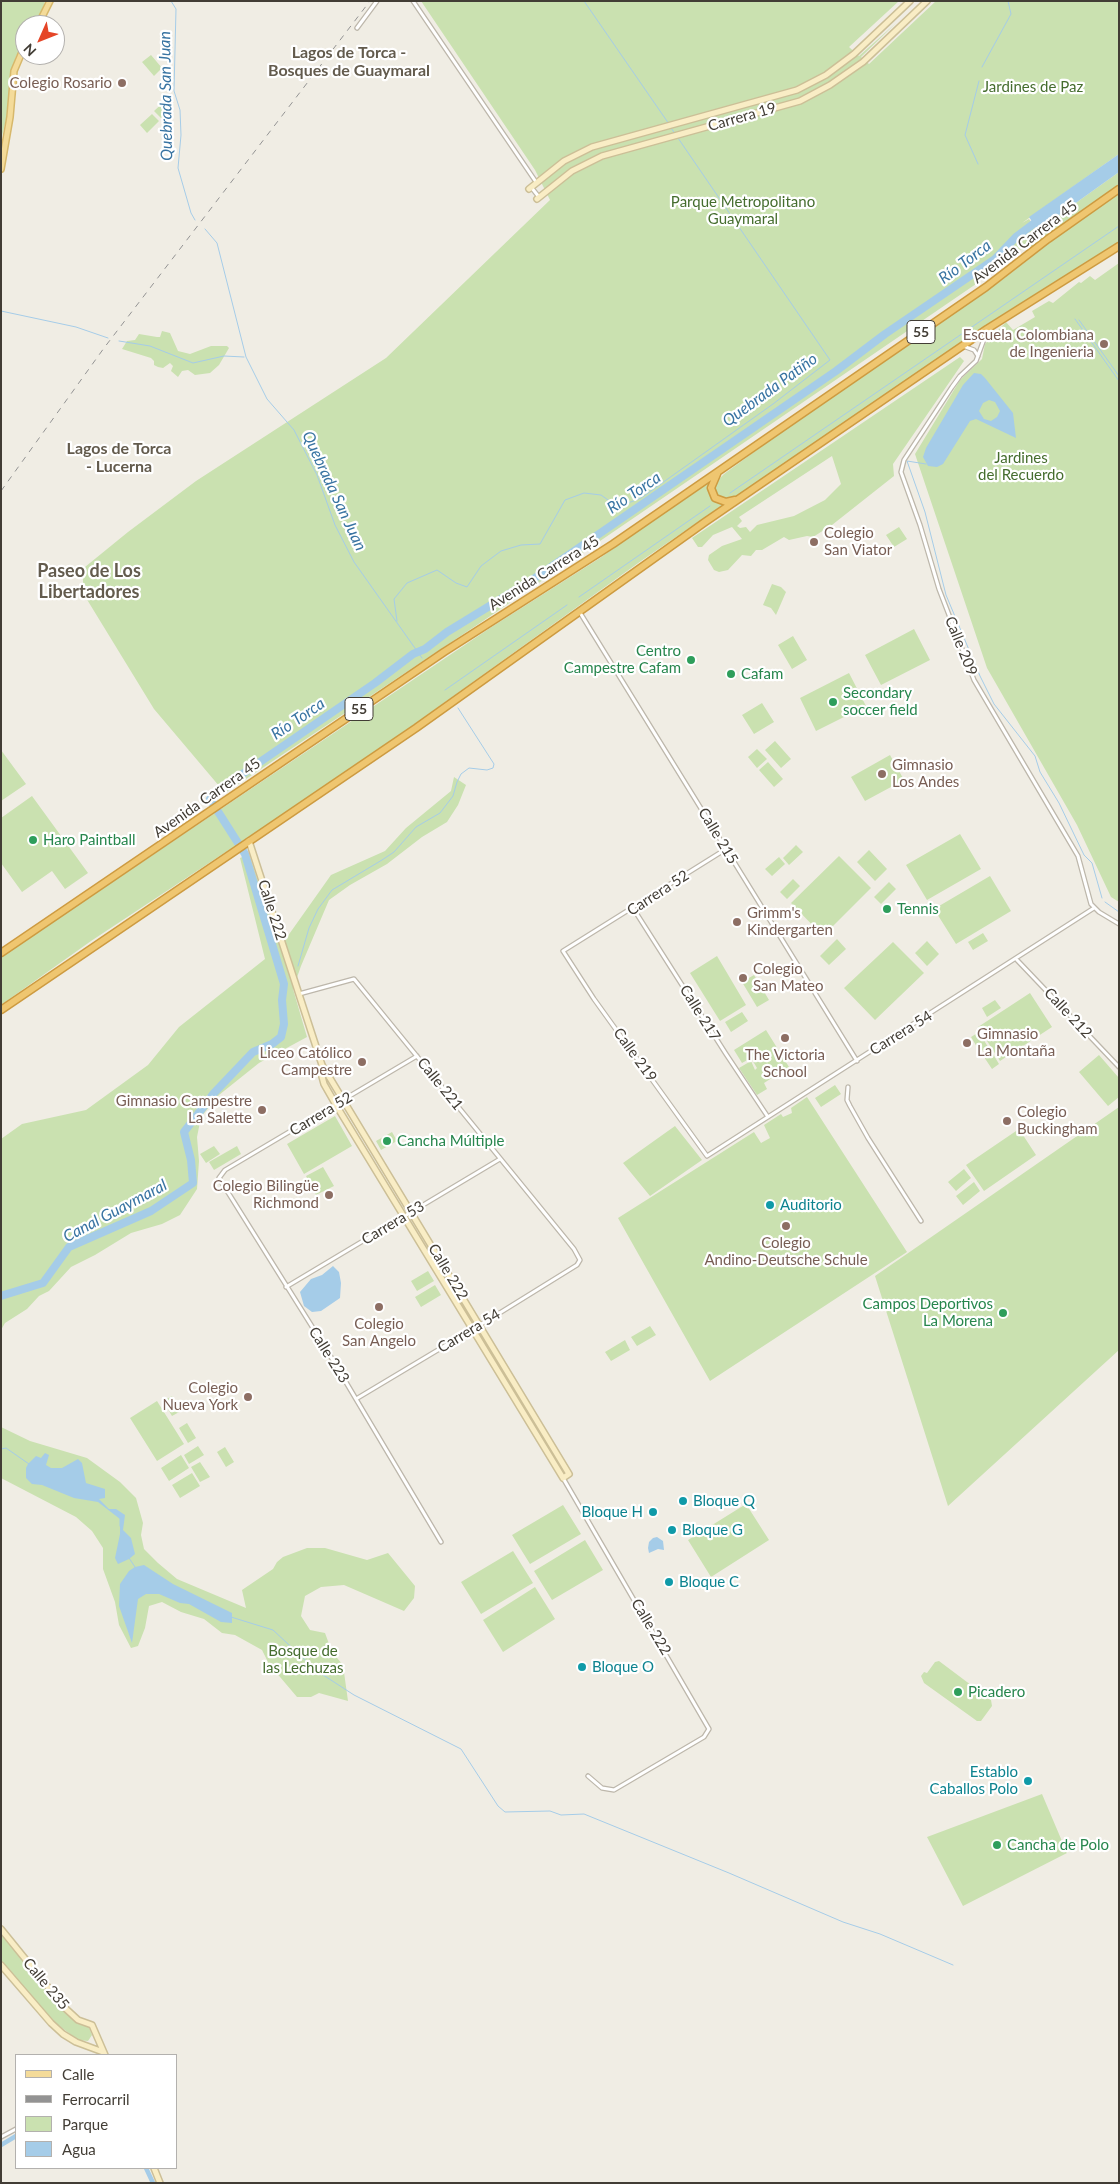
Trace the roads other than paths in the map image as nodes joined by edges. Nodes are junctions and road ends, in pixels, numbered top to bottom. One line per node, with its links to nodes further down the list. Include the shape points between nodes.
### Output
1 (50, 1): 6 (main road)
2 (377, 1): 7 (street)
3 (413, 1): 10 (street)
4 (910, 1): 10 (street, Carrera 19, via 854,54 826,75 797,90 592,146 564,161)
5 (927, 1): 13 (street, Carrera 19, via 863,62 800,101 602,156 572,172)
6 (43, 15)
7 (357, 28)
8 (17, 65): 9 (main road)
9 (1, 169)
10 (536, 182): 11 (street, Carrera 19)
11 (530, 188): 13 (street)
12 (1119, 188): 18 (highway, Avenida Carrera 45 / 55, via 986,287)
13 (538, 198)
14 (1119, 246): 15 (highway, 55)
15 (987, 329): 16 (highway, 55); 17 (street, Calle 209)
16 (963, 346): 17 (street, via 974,350); 19 (highway, 55)
17 (978, 356): 24 (street, Calle 209, via 952,387 904,460 901,472 938,589 966,661 990,709 1078,856)
18 (719, 471): 19 (highway, via 711,488 715,498 726,502); 27 (highway, Avenida Carrera 45 / 55, via 613,544 412,673)
19 (739, 499): 20 (highway, 55)
20 (579, 611): 21 (highway, 55, via 416,728); 22 (street, Calle 215)
21 (249, 841): 29 (street, Calle 222); 30 (highway, 55)
22 (726, 849): 23 (street, Carrera 52); 32 (street, Calle 215)
23 (633, 908): 26 (street, Carrera 52); 38 (street, Calle 217)
24 (1094, 908): 25 (street); 28 (street, Carrera 54)
25 (1119, 924)
26 (563, 951): 39 (street, Calle 219)
27 (1, 953)
28 (1017, 960): 32 (street, Carrera 54); 34 (street, Calle 212)
29 (299, 994): 31 (street, Calle 221, via 354,979); 33 (street, Calle 222)
30 (1, 1010)
31 (417, 1056): 36 (street, Carrera 52); 40 (street, Calle 221)
32 (857, 1061): 38 (street, Carrera 54)
33 (322, 1065): 36 (street, Calle 222); 37 (street, Calle 222, via 322,1078)
34 (1119, 1067)
35 (848, 1088): 44 (street, via 850,1106)
36 (343, 1101): 37 (street, Carrera 52); 42 (street, Calle 222)
37 (336, 1106): 41 (street, Carrera 52); 43 (street, Calle 222)
38 (768, 1117): 39 (street, Carrera 54)
39 (708, 1156)
40 (500, 1159): 42 (street, Carrera 53); 45 (street, Calle 221)
41 (225, 1170): 46 (street, Calle 223, via 220,1181)
42 (412, 1212): 43 (street, Carrera 53); 47 (street, Calle 222)
43 (403, 1217): 46 (street, Carrera 53); 48 (street, Calle 222)
44 (921, 1221)
45 (580, 1260): 47 (street, Carrera 54, via 577,1265)
46 (286, 1287): 49 (street, Calle 223)
47 (479, 1324): 48 (street, Carrera 54); 50 (street, Calle 222, via 569,1474)
48 (471, 1330): 49 (street, Carrera 54); 50 (street, Calle 222)
49 (356, 1399): 51 (street, Calle 223)
50 (562, 1478): 52 (street, Calle 222, via 710,1729 704,1737 614,1790 602,1788)
51 (441, 1542)
52 (588, 1776)
53 (1, 1929): 55 (street, Calle 235, via 65,2008 78,2020 92,2025)
54 (1, 1965): 56 (street, Calle 235, via 51,2023)
55 (94, 2032): 56 (street, via 93,2041); 57 (street, Calle 235)
56 (84, 2045): 57 (street, Calle 235)
57 (104, 2054)
58 (15, 2129): 59 (street)
59 (1, 2137)
60 (154, 2169): 61 (street)
61 (160, 2183)

